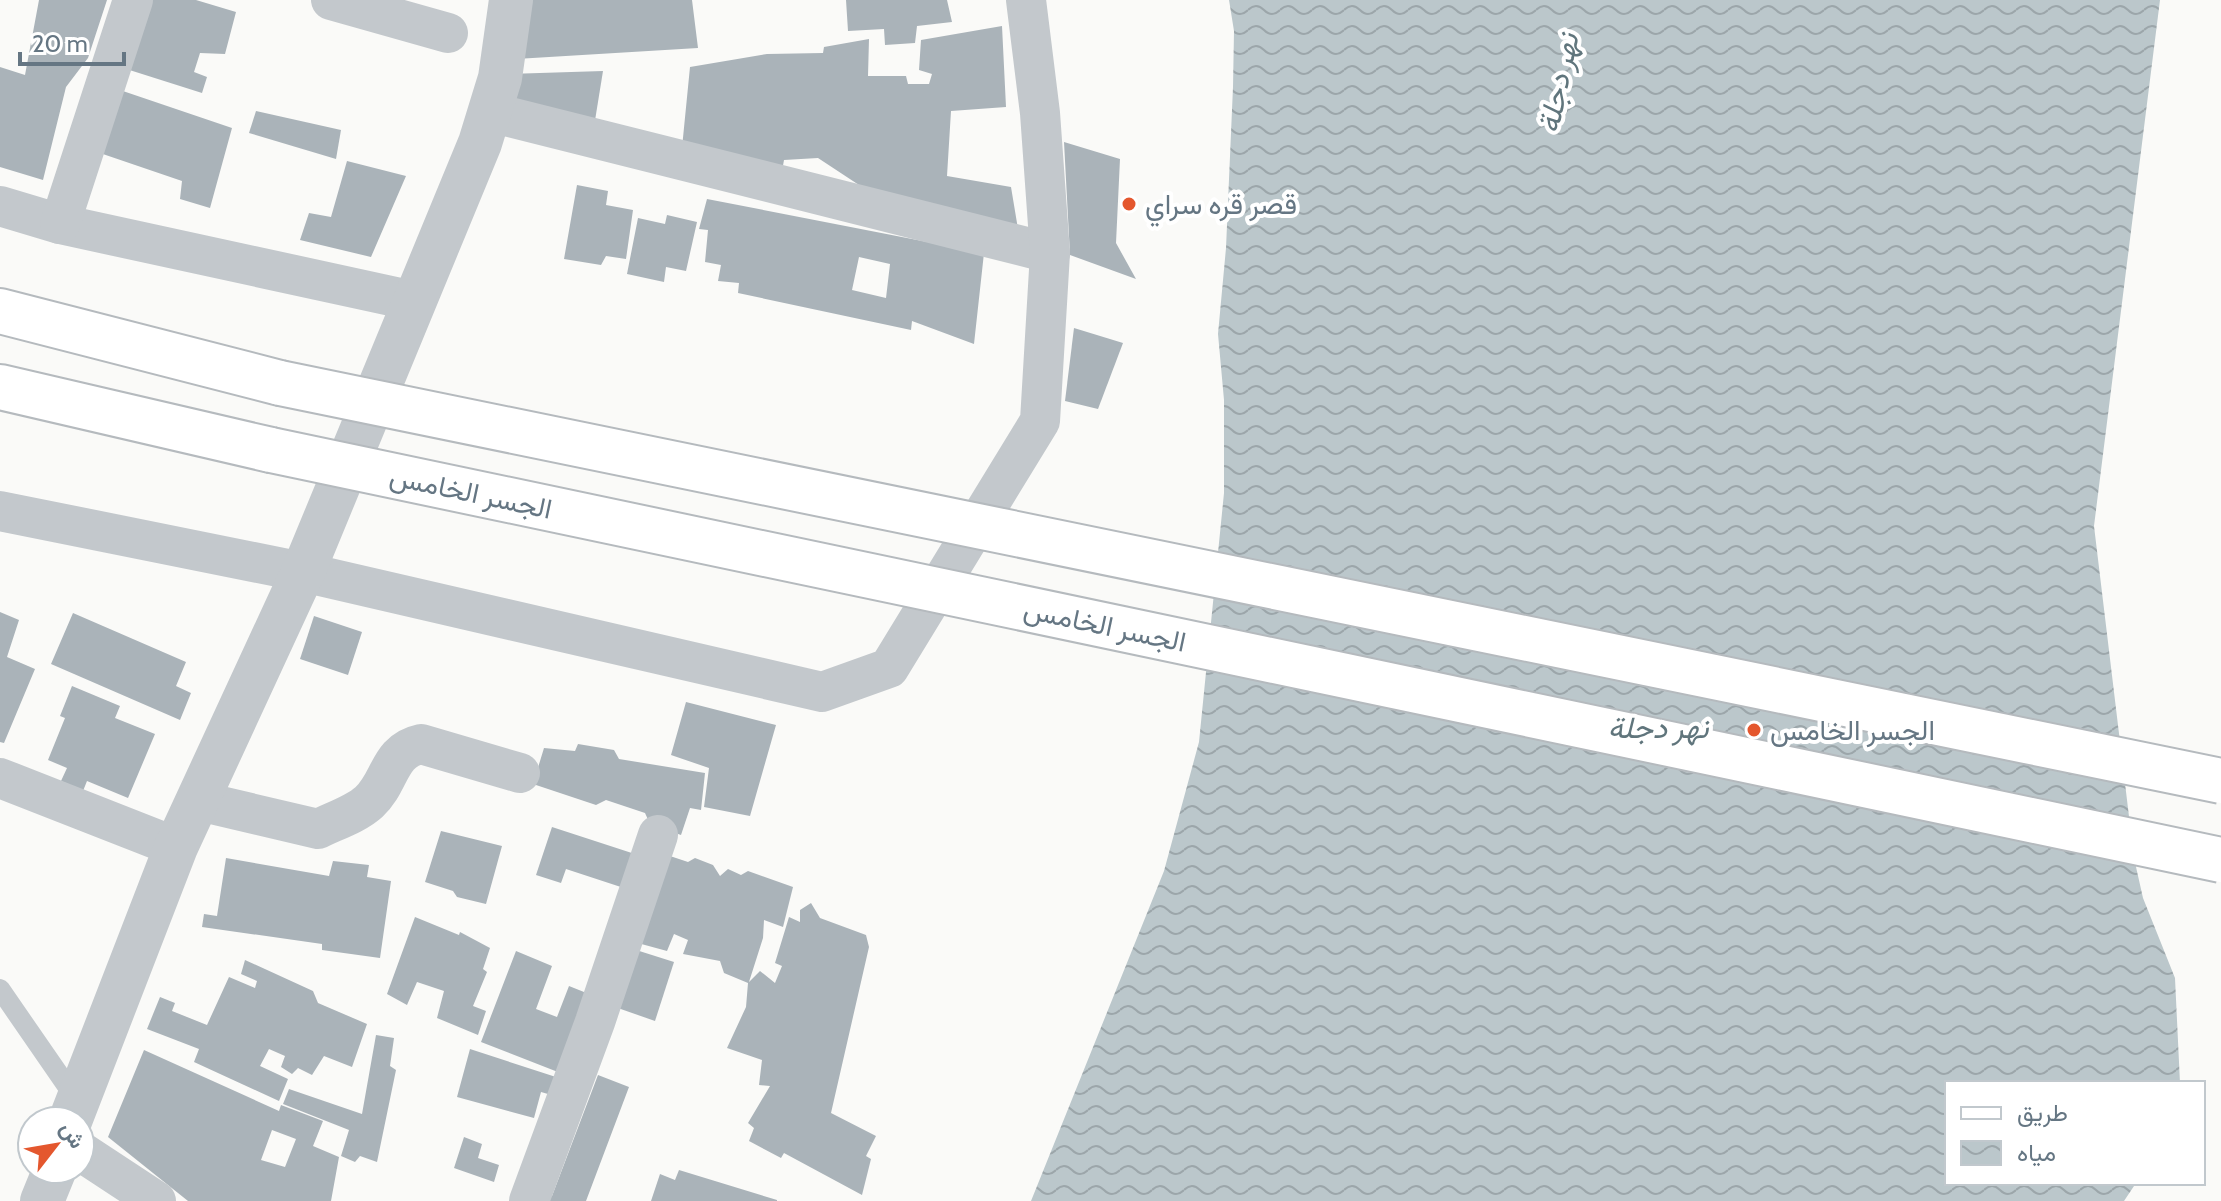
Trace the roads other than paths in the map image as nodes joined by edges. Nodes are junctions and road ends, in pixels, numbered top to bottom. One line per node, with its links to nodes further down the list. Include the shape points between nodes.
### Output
1 (133, 0): 8 (street)
2 (331, 0): 5 (street)
3 (511, 0): 6 (street)
4 (1026, 0): 9 (street)
5 (448, 33)
6 (490, 112): 9 (street); 10 (street)
7 (0, 206): 8 (street)
8 (60, 224): 10 (street)
9 (1050, 253): 14 (street, via 1040,421 889,668 822,692)
10 (414, 301): 14 (street)
11 (0, 311): 17 (main road, bridge, via 280,383)
12 (0, 387): 21 (main road, الجسر الخامس, bridge, via 271,450)
13 (0, 511): 14 (street)
14 (303, 572): 18 (street)
15 (520, 773): 18 (street, via 421,744 407,747 369,802 318,829)
16 (0, 778): 20 (street)
17 (2221, 781)
18 (199, 801): 20 (street)
19 (658, 835): 27 (street)
20 (176, 847): 24 (street)
21 (2221, 860)
22 (0, 989): 23 (lane)
23 (70, 1105)
24 (75, 1105)
25 (96, 1162): 26 (street)
26 (156, 1201)
27 (529, 1201)

